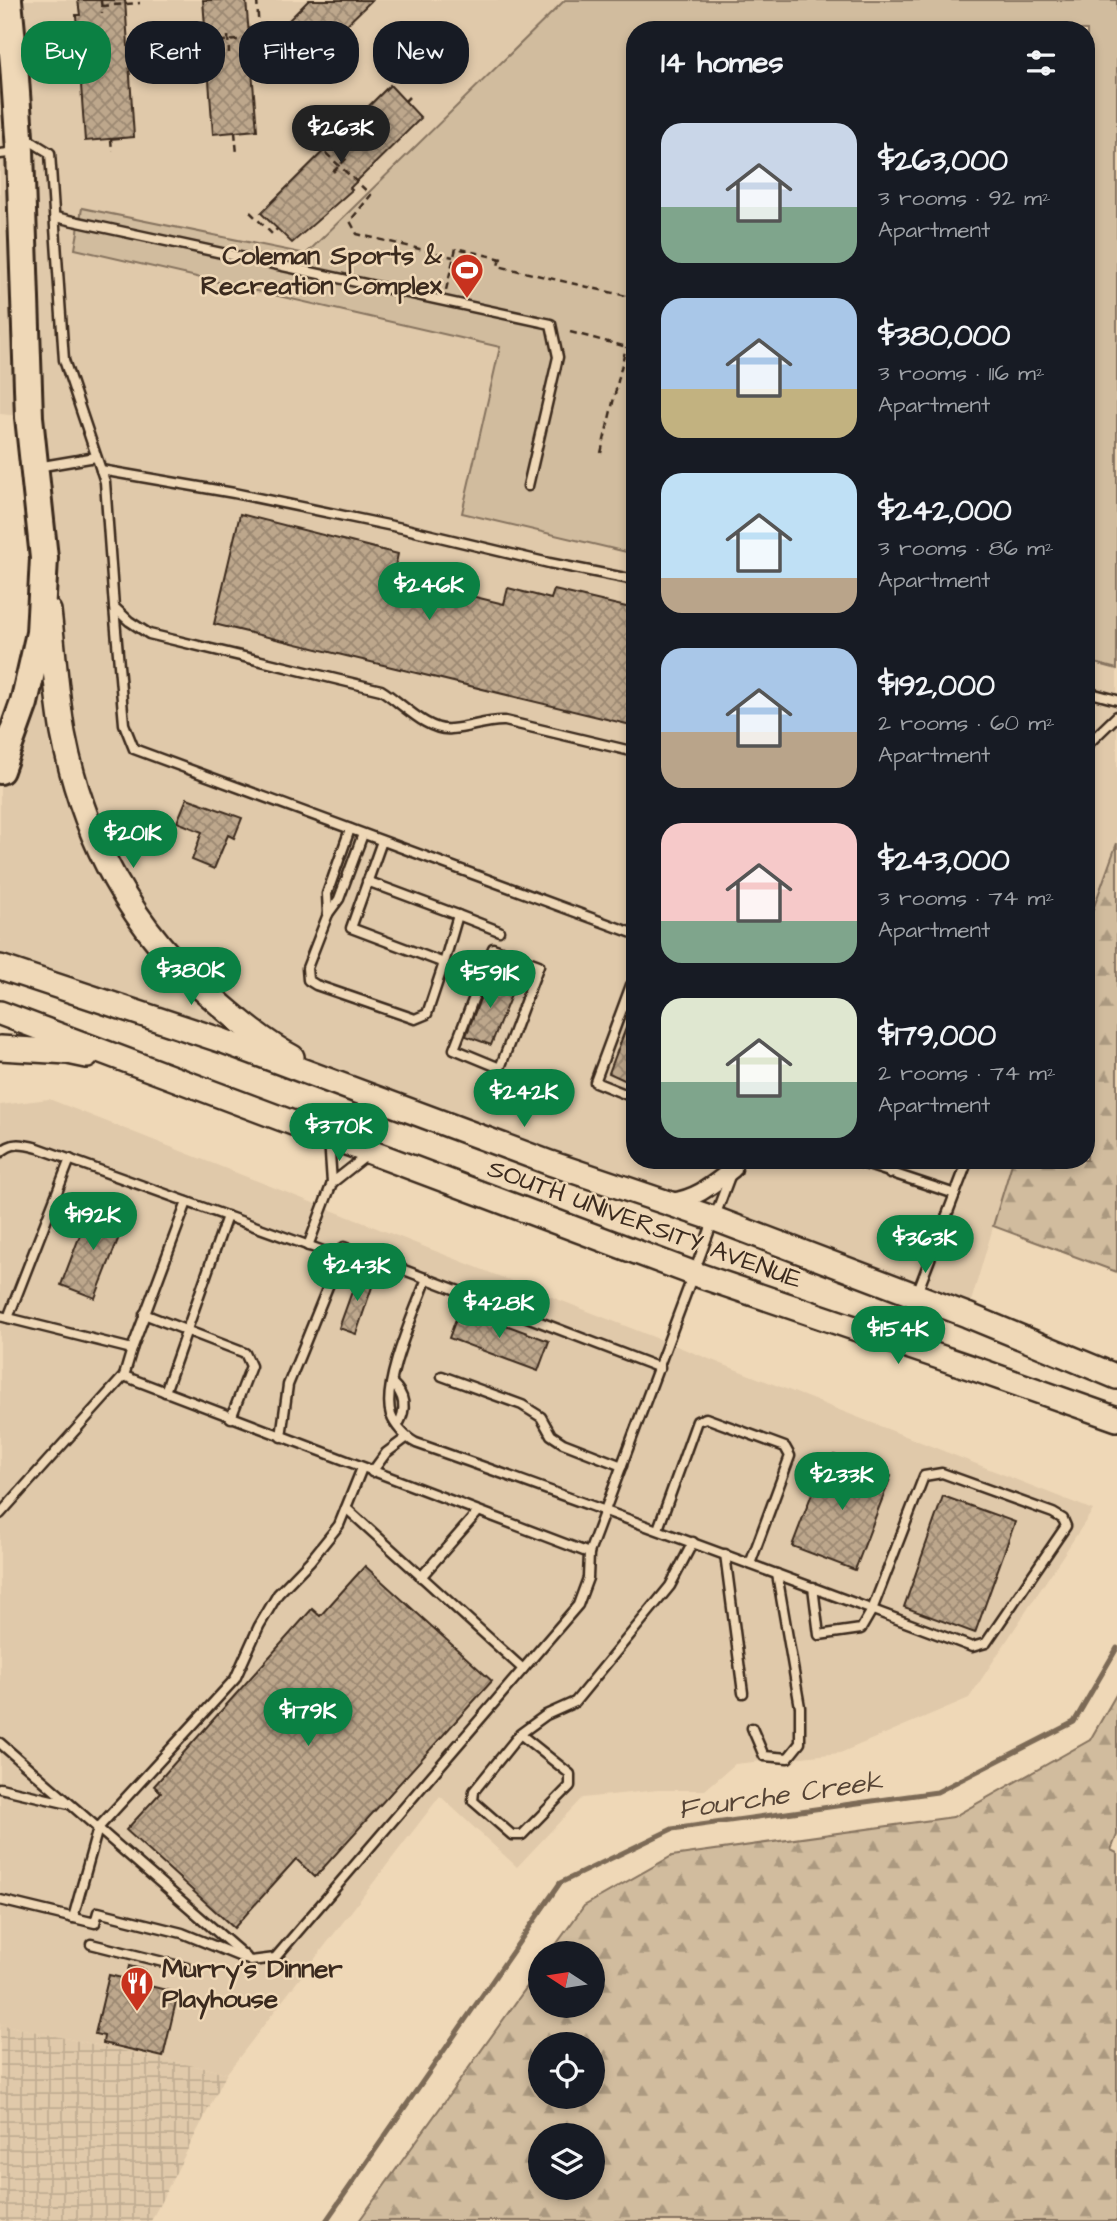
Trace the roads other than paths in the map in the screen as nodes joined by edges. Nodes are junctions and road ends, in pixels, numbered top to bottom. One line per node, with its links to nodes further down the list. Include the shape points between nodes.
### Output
1 (8, 0): 2 (main road)
2 (12, 142): 3 (lane, via 50,152); 5 (main road)
3 (55, 217): 4 (lane, via 64,360); 7 (lane, via 551,324 558,357)
4 (96, 457): 5 (lane); 6 (lane)
5 (34, 467): 8 (main road)
6 (101, 470): 9 (lane, via 247,495); 10 (lane)
7 (528, 486)
8 (44, 558): 16 (main road, via 40,634 24,703); 33 (main road, via 65,742 87,821 113,878 146,929 191,980 260,1037)
9 (626, 578)
10 (114, 607): 15 (lane, via 149,634 381,690 435,727 449,730 505,721); 17 (lane, via 124,724 134,749)
11 (1095, 694): 12 (lane)
12 (1117, 700)
13 (1117, 716): 14 (lane)
14 (1095, 737)
15 (626, 750)
16 (0, 771)
17 (350, 829): 18 (lane); 21 (lane, via 327,894)
18 (363, 834): 19 (lane); 21 (lane, via 339,898)
19 (382, 841): 20 (lane); 24 (lane)
20 (368, 881): 22 (lane); 25 (lane, via 351,928)
21 (328, 914): 25 (lane, via 307,968 308,980 316,985 415,1019 427,1014)
22 (458, 915): 23 (lane); 25 (lane)
23 (499, 931)
24 (626, 931)
25 (443, 963)
26 (539, 965): 26 (lane, via 493,948 454,1049 500,1068)
27 (0, 967): 33 (main road, SOUTH UNIVERSITY AVENUE, via 223,1041)
28 (626, 998): 32 (lane, via 595,1082)
29 (0, 1013): 31 (main road, SOUTH UNIVERSITY AVENUE)
30 (0, 1048): 31 (main road, via 68,1052)
31 (147, 1069): 34 (main road, SOUTH UNIVERSITY AVENUE)
32 (626, 1094)
33 (366, 1095): 47 (main road, SOUTH UNIVERSITY AVENUE)
34 (329, 1136): 35 (main road, SOUTH UNIVERSITY AVENUE); 44 (lane)
35 (371, 1152): 44 (lane); 52 (main road, SOUTH UNIVERSITY AVENUE)
36 (0, 1153): 37 (lane, via 20,1143)
37 (69, 1159): 46 (lane); 56 (lane)
38 (730, 1169): 47 (street, via 688,1199)
39 (733, 1169): 49 (lane)
40 (877, 1169): 43 (lane)
41 (892, 1169): 43 (lane)
42 (965, 1169): 45 (lane)
43 (890, 1174): 45 (lane)
44 (332, 1183): 50 (lane)
45 (956, 1194): 54 (lane)
46 (187, 1202): 48 (lane); 55 (lane)
47 (668, 1202): 49 (main road, SOUTH UNIVERSITY AVENUE)
48 (227, 1216): 50 (lane); 57 (lane)
49 (715, 1219): 52 (lane); 54 (main road, SOUTH UNIVERSITY AVENUE)
50 (308, 1246): 51 (lane)
51 (340, 1257): 53 (lane, via 344,1247); 68 (lane, via 288,1385)
52 (695, 1274): 59 (lane); 66 (main road, SOUTH UNIVERSITY AVENUE)
53 (426, 1278): 59 (lane); 63 (lane)
54 (916, 1296): 62 (main road, SOUTH UNIVERSITY AVENUE)
55 (144, 1314): 57 (lane); 58 (lane)
56 (4, 1317): 58 (lane)
57 (186, 1331): 64 (lane); 65 (lane, via 246,1353 251,1366)
58 (132, 1349): 60 (lane)
59 (660, 1368): 70 (lane)
60 (124, 1376): 64 (lane); 76 (lane)
61 (442, 1376): 70 (lane, via 522,1405 541,1417 551,1435 563,1443)
62 (1117, 1377)
63 (392, 1382): 67 (lane, via 388,1395 391,1417); 67 (lane, via 401,1392 404,1415)
64 (165, 1392): 65 (lane)
65 (231, 1418): 68 (lane)
66 (1116, 1419)
67 (398, 1425): 69 (lane)
68 (281, 1437): 71 (lane)
69 (406, 1438): 72 (lane, via 386,1453); 74 (lane)
70 (622, 1466): 74 (lane)
71 (362, 1468): 72 (lane); 73 (lane)
72 (372, 1472): 75 (lane)
73 (346, 1508): 83 (lane); 93 (lane, via 339,1525 278,1594 235,1679)
74 (605, 1509): 77 (lane); 79 (lane)
75 (478, 1511): 79 (lane); 83 (lane)
76 (0, 1514)
77 (658, 1529): 78 (lane); 81 (lane, via 697,1421 706,1418 785,1447 790,1456)
78 (693, 1542): 80 (lane); 89 (lane, via 670,1586 575,1702)
79 (589, 1553): 86 (lane, via 588,1578 578,1605)
80 (725, 1554): 81 (lane); 87 (lane)
81 (750, 1564): 82 (lane)
82 (777, 1574): 84 (lane); 88 (lane, via 800,1707 800,1743 788,1758 764,1756)
83 (421, 1577): 86 (lane)
84 (813, 1587): 85 (lane); 85 (lane, via 818,1635 861,1629)
85 (872, 1609): 85 (lane, via 972,1647 986,1643 1066,1526 1063,1518 942,1473 924,1476)
86 (523, 1669): 97 (lane, via 275,1958)
87 (743, 1693)
88 (752, 1728)
89 (520, 1734): 89 (lane, via 474,1791 473,1801 512,1835 522,1835 570,1786 570,1774)
90 (0, 1743): 92 (lane)
91 (0, 1788): 92 (lane)
92 (72, 1805): 93 (lane)
93 (98, 1828): 95 (lane); 97 (lane)
94 (0, 1900): 95 (lane)
95 (73, 1918): 97 (lane, via 95,1923 98,1912 182,1933)
96 (90, 1944): 98 (lane)
97 (251, 1961)
98 (187, 1968)

